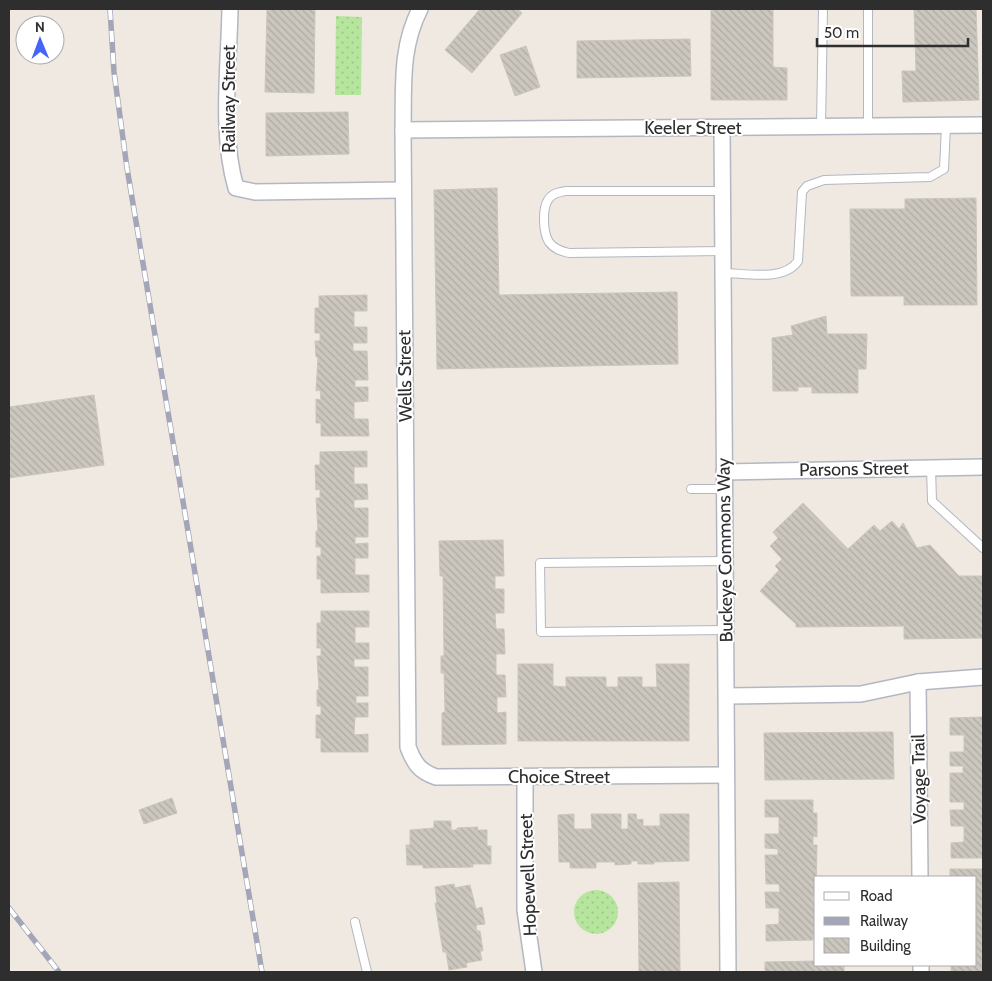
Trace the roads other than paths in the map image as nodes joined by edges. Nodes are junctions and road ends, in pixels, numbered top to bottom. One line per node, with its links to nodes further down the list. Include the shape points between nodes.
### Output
1 (230, 9): 11 (street, Railway Street, via 228,131 230,166 236,188 255,192)
2 (420, 9): 10 (street, Wells Street, via 404,52)
3 (823, 9): 6 (lane)
4 (868, 9): 7 (lane)
5 (983, 125): 8 (street, Keeler Street)
6 (821, 126): 7 (street, Keeler Street); 9 (street, Keeler Street)
7 (868, 126): 8 (street, Keeler Street)
8 (946, 126): 14 (lane, via 944,169 930,178 824,180 807,186 802,192 798,261 792,269 782,273)
9 (722, 128): 10 (street, Keeler Street); 12 (street, Buckeye Commons Way)
10 (403, 130): 11 (street, Wells Street)
11 (404, 190): 26 (street, Wells Street)
12 (723, 190): 13 (street, Buckeye Commons Way); 13 (lane, via 565,191 548,200 545,222 548,242 569,253)
13 (723, 251): 14 (street, Buckeye Commons Way)
14 (723, 273): 17 (street, Buckeye Commons Way)
15 (983, 467): 16 (street, Parsons Street)
16 (931, 468): 17 (street, Parsons Street); 20 (lane, via 932,501)
17 (724, 472): 19 (street, Buckeye Commons Way)
18 (691, 489): 19 (lane)
19 (725, 489): 21 (street, Buckeye Commons Way)
20 (983, 548)
21 (725, 561): 22 (street, Buckeye Commons Way); 22 (lane, via 540,563 541,632)
22 (726, 630): 25 (street, Buckeye Commons Way)
23 (983, 676): 24 (street)
24 (918, 682): 25 (street, via 861,694); 29 (street, Voyage Trail)
25 (727, 696): 27 (street, Buckeye Commons Way)
26 (408, 747): 28 (street, Choice Street, via 422,772 436,777)
27 (726, 775): 28 (street, Choice Street); 33 (street, Buckeye Commons Way)
28 (526, 777): 32 (street, Hopewell Street, via 525,910)
29 (920, 876)
30 (355, 922): 31 (lane)
31 (367, 972)
32 (534, 972)
33 (728, 972)

